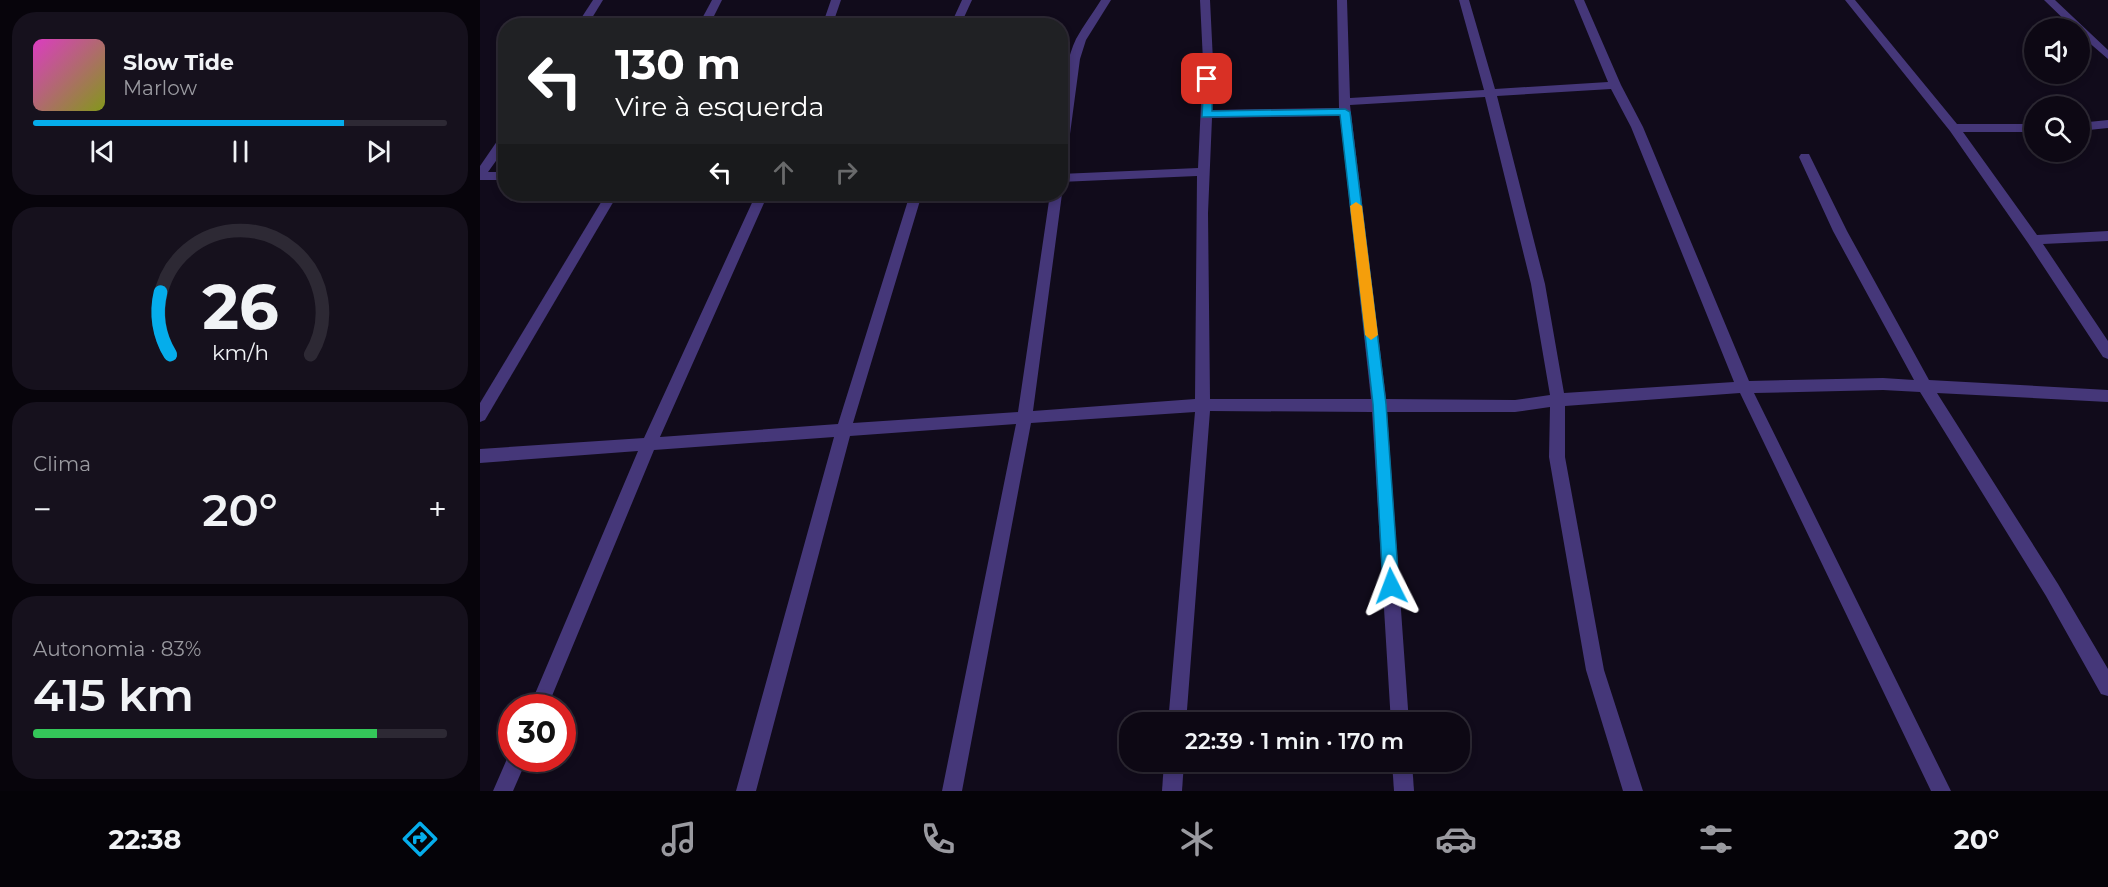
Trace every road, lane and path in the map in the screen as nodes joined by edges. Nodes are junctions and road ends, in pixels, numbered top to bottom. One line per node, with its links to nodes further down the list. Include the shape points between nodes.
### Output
1 (598, 0): 12 (street)
2 (717, 0): 13 (street)
3 (836, 0): 14 (street)
4 (967, 0): 15 (street)
5 (1106, 0): 20 (street, via 1081,40)
6 (1205, 0): 21 (street)
7 (1342, 0): 19 (street)
8 (1464, 0): 18 (street)
9 (1579, 0): 17 (street)
10 (1850, 0): 24 (street)
11 (2049, 0): 16 (street)
12 (586, 18)
13 (707, 18)
14 (830, 18)
15 (959, 18)
16 (2108, 56)
17 (1615, 85): 18 (street); 39 (street, via 1637,127)
18 (1489, 94): 19 (street); 42 (street, via 1538,284)
19 (1344, 107): 21 (street); 43 (street)
20 (1068, 108)
21 (1206, 114): 28 (street)
22 (2108, 124): 23 (street)
23 (2090, 126)
24 (1954, 128): 25 (street); 37 (street)
25 (2024, 128)
26 (498, 149): 29 (street)
27 (1805, 157): 40 (street, via 1840,231)
28 (1204, 172): 31 (street); 44 (street)
29 (480, 176): 30 (street)
30 (498, 176)
31 (1068, 178)
32 (608, 201): 45 (street)
33 (759, 201): 48 (street)
34 (914, 201): 47 (street)
35 (1055, 201): 46 (street)
36 (2108, 236): 37 (street)
37 (2033, 240): 38 (street)
38 (2108, 353)
39 (1744, 387): 40 (street); 42 (street); 63 (street)
40 (1925, 387): 41 (street); 50 (street)
41 (2108, 396)
42 (1558, 400): 43 (street, via 1515,406); 62 (street, via 1557,456 1595,670)
43 (1379, 404): 44 (street); 53 (street)
44 (1203, 405): 46 (street); 52 (street)
45 (480, 416)
46 (1025, 417): 47 (street); 59 (street)
47 (844, 429): 48 (street); 58 (street)
48 (648, 443): 49 (street); 51 (street)
49 (480, 456)
50 (2108, 687)
51 (544, 694)
52 (1178, 712)
53 (1399, 712)
54 (511, 772): 57 (street)
55 (1173, 772): 60 (street)
56 (1403, 772): 61 (street)
57 (503, 791)
58 (746, 791)
59 (952, 791)
60 (1172, 791)
61 (1404, 791)
62 (1633, 791)
63 (1941, 791)

